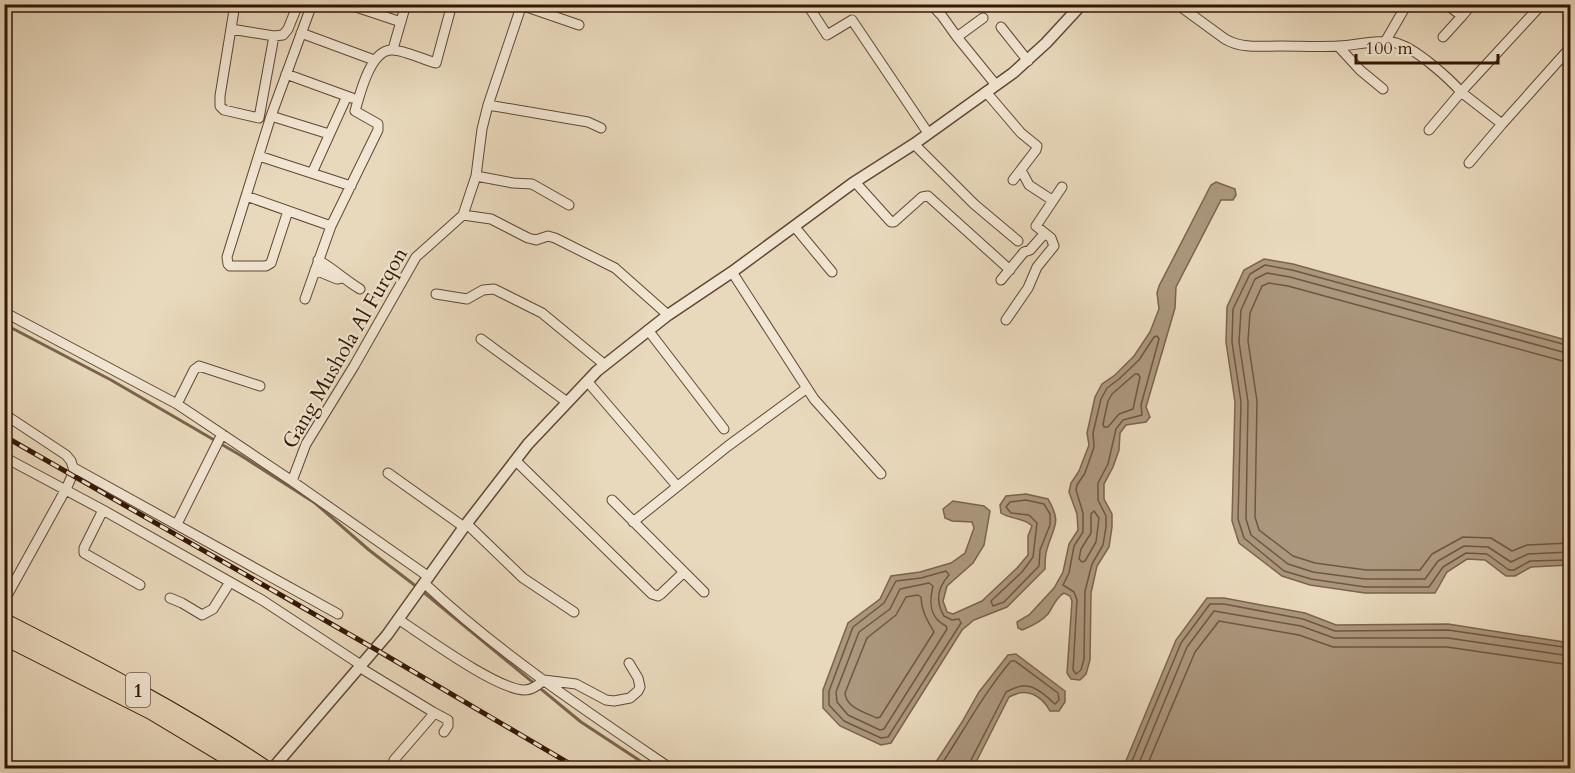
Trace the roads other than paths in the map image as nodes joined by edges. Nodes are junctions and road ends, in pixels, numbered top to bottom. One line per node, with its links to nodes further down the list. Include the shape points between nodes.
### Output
1 (235, 4): 21 (street)
2 (298, 4): 23 (street, via 288,29 283,35)
3 (312, 4): 22 (street)
4 (347, 4): 18 (street)
5 (406, 4): 18 (street)
6 (452, 4): 28 (street, via 436,63)
7 (807, 4): 47 (street, via 828,35 852,20)
8 (931, 4): 24 (street)
9 (1082, 4): 31 (street)
10 (1177, 4): 27 (street, via 1232,43 1250,47)
11 (1407, 4): 26 (street)
12 (1446, 4): 16 (street)
13 (1472, 4): 16 (street)
14 (1542, 4): 36 (street)
15 (522, 5): 19 (street); 39 (street)
16 (1462, 16): 25 (street)
17 (983, 18): 24 (street)
18 (401, 22): 28 (street)
19 (579, 24)
20 (1001, 27): 31 (street)
21 (231, 29): 23 (street); 42 (street, via 220,106)
22 (302, 33): 30 (street); 32 (street)
23 (274, 36): 42 (street)
24 (957, 37): 33 (street)
25 (1443, 37)
26 (1385, 42): 27 (street); 36 (street, via 1414,52)
27 (1338, 46): 34 (street)
28 (393, 49): 30 (street, via 383,51)
29 (1569, 50): 44 (street)
30 (374, 60): 38 (street)
31 (1028, 61): 33 (street)
32 (286, 74): 37 (street); 43 (street)
33 (996, 85): 35 (street)
34 (1383, 89)
35 (986, 92): 47 (street); 52 (street, via 1037,146)
36 (1461, 92): 44 (street); 46 (street)
37 (347, 96): 38 (street); 40 (street)
38 (358, 100): 41 (street)
39 (488, 105): 45 (street, via 588,122); 54 (street)
40 (342, 106): 41 (street); 48 (street)
41 (355, 111): 57 (street, via 378,124 378,130)
42 (260, 118): 43 (street)
43 (271, 118): 48 (street); 50 (street)
44 (1502, 124): 51 (street)
45 (601, 128)
46 (1429, 130)
47 (928, 133): 49 (street)
48 (330, 134): 53 (street)
49 (914, 144): 56 (street); 67 (street)
50 (259, 156): 53 (street); 59 (street)
51 (1469, 163)
52 (1021, 170): 55 (street); 60 (street, via 1029,185)
53 (312, 173): 57 (street)
54 (476, 176): 61 (street, via 532,184); 63 (street)
55 (1013, 180)
56 (855, 182): 65 (street); 70 (street, via 891,222 928,196)
57 (351, 186): 64 (street)
58 (1062, 187): 60 (street)
59 (246, 196): 62 (street); 62 (street, via 228,257 230,266 272,263)
60 (1052, 200): 66 (street, via 1036,226)
61 (569, 205)
62 (288, 211): 64 (street)
63 (463, 214): 79 (street, via 491,219 528,238 555,238 596,258 615,268); 97 (street, Gang Mushola Al Furqon, via 416,257 306,444)
64 (331, 226): 68 (street)
65 (794, 226): 71 (street); 72 (street)
66 (1045, 233): 70 (street); 80 (street, via 1054,246 1036,267 1028,288)
67 (1018, 241)
68 (318, 260): 69 (street); 73 (street)
69 (315, 270): 73 (street); 77 (street)
70 (1010, 270): 74 (street)
71 (732, 272): 79 (street); 86 (street)
72 (832, 272)
73 (342, 278): 75 (street)
74 (1001, 280)
75 (360, 289)
76 (436, 294): 83 (street, via 467,299 494,289 542,313)
77 (305, 298)
78 (4, 312): 88 (street)
79 (668, 315): 81 (street)
80 (1006, 320)
81 (648, 330): 83 (street); 90 (street)
82 (481, 339): 87 (street)
83 (605, 365): 84 (street)
84 (587, 381): 87 (street); 98 (street)
85 (260, 386): 88 (street, via 199,366)
86 (807, 388): 96 (street); 98 (street)
87 (567, 402): 93 (street)
88 (177, 404): 91 (street)
89 (4, 414): 94 (street, via 66,455)
90 (724, 429)
91 (221, 436): 97 (street); 103 (street)
92 (4, 457): 99 (street)
93 (516, 461): 104 (street); 105 (street, via 652,594 662,594)
94 (74, 468): 99 (street); 103 (street)
95 (388, 474): 104 (street)
96 (881, 474)
97 (292, 481): 107 (street)
98 (677, 486): 102 (street)
99 (66, 490): 101 (street); 111 (street)
100 (612, 500): 102 (street)
101 (103, 510): 106 (street); 108 (street, via 84,553)
102 (633, 522): 105 (street)
103 (177, 524): 113 (street)
104 (466, 526): 107 (street); 112 (street, via 523,578)
105 (683, 573): 109 (street)
106 (230, 582): 110 (street, via 213,609 202,615); 118 (street)
107 (424, 583): 114 (street); 119 (street)
108 (140, 585)
109 (704, 592)
110 (170, 598)
111 (4, 601)
112 (574, 612)
113 (338, 614)
114 (398, 619): 118 (street); 119 (street, via 502,684 525,690)
115 (4, 621): 126 (highway, 1, via 143,693)
116 (4, 637): 125 (highway, 1, via 161,717)
117 (629, 663): 120 (street, via 640,687 634,696 606,700)
118 (360, 666): 122 (street); 127 (street)
119 (539, 684): 120 (street, via 576,684); 121 (street)
120 (596, 694): 121 (street)
121 (582, 707): 128 (street)
122 (434, 711): 123 (street, via 448,720); 124 (street)
123 (444, 732)
124 (394, 760)
125 (245, 768)
126 (265, 768)
127 (273, 768)
128 (670, 768)

